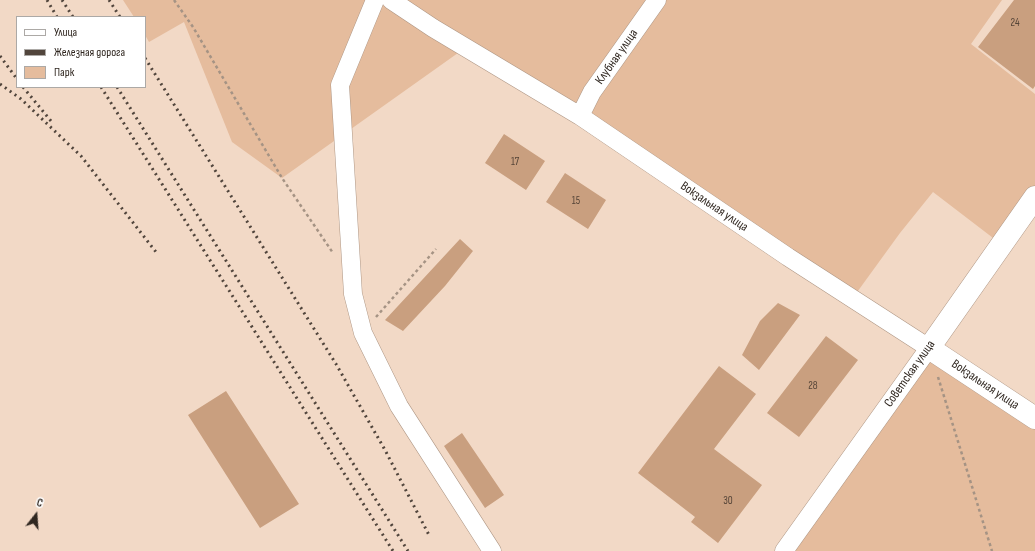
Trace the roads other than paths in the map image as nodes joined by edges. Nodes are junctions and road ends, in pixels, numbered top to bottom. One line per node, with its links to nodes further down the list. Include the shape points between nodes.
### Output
1 (375, 0): 8 (street, via 340,85 353,294 363,333 399,406)
2 (391, 0): 4 (street, Вокзальная улица)
3 (657, 0): 4 (street, Клубная улица, via 592,92)
4 (580, 116): 6 (street, Вокзальная улица, via 788,257)
5 (1035, 197): 6 (main road, Советская улица)
6 (929, 348): 7 (main road, Вокзальная улица); 9 (street, Советская улица)
7 (1035, 418)
8 (492, 551)
9 (784, 551)

